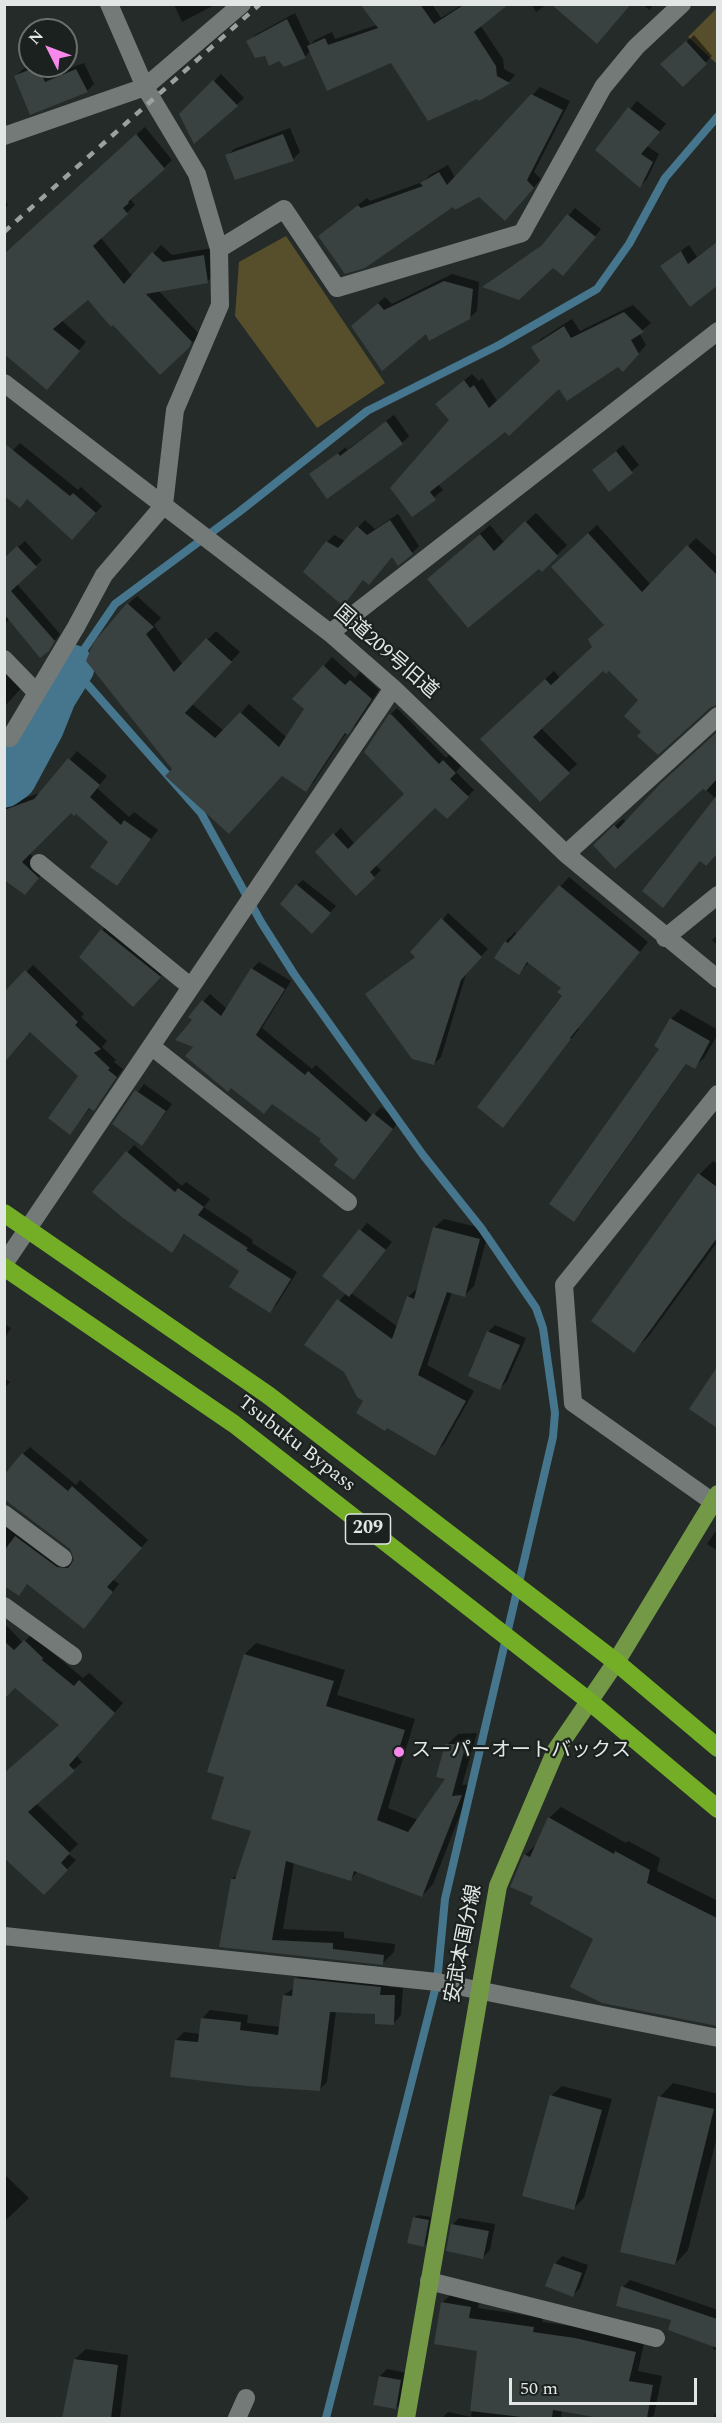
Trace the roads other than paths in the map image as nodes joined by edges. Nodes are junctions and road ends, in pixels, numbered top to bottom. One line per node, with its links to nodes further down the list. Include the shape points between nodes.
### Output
1 (109, 4): 4 (street)
2 (242, 4): 4 (street)
3 (682, 4): 6 (street, via 636,47 603,87 522,233 337,288 284,210)
4 (145, 87): 5 (street); 6 (street, via 197,174)
5 (4, 136)
6 (219, 249): 9 (street, via 220,305 175,410)
7 (717, 331): 10 (street)
8 (4, 383): 9 (street, 国道209号旧道)
9 (164, 505): 10 (street, 国道209号旧道); 13 (street, via 104,575)
10 (330, 633): 12 (street, 国道209号旧道)
11 (4, 659): 13 (street)
12 (393, 688): 16 (street, 国道209号旧道); 21 (street)
13 (37, 693): 15 (street)
14 (717, 716): 16 (street)
15 (10, 738)
16 (566, 854): 19 (street, 国道209号旧道)
17 (39, 863): 21 (street)
18 (717, 895): 19 (street)
19 (665, 938): 20 (street, 国道209号旧道)
20 (717, 979)
21 (191, 987): 22 (street)
22 (151, 1046): 24 (street); 26 (street)
23 (717, 1094): 28 (street, via 564,1285 573,1403)
24 (348, 1202)
25 (4, 1214): 26 (highway, Tsubuku Bypass / 209)
26 (28, 1229): 27 (street); 33 (highway, Tsubuku Bypass / 209, via 267,1395)
27 (4, 1266): 34 (highway, Tsubuku Bypass / 209, via 234,1424)
28 (715, 1498): 33 (main road, 安武本国分線)
29 (4, 1514): 30 (street)
30 (63, 1558)
31 (4, 1606): 32 (street)
32 (73, 1656)
33 (616, 1662): 34 (main road, 安武本国分線); 35 (highway, Tsubuku Bypass / 209)
34 (589, 1701): 36 (highway, Tsubuku Bypass / 209); 38 (main road, 安武本国分線, via 556,1750 498,1886)
35 (717, 1748)
36 (717, 1809)
37 (4, 1936): 38 (street, via 437,1982)
38 (478, 1992): 39 (street); 40 (main road, 安武本国分線)
39 (717, 2038)
40 (429, 2281): 41 (street); 44 (main road, 安武本国分線)
41 (656, 2338)
42 (246, 2398): 43 (street)
43 (237, 2418)
44 (406, 2418)

